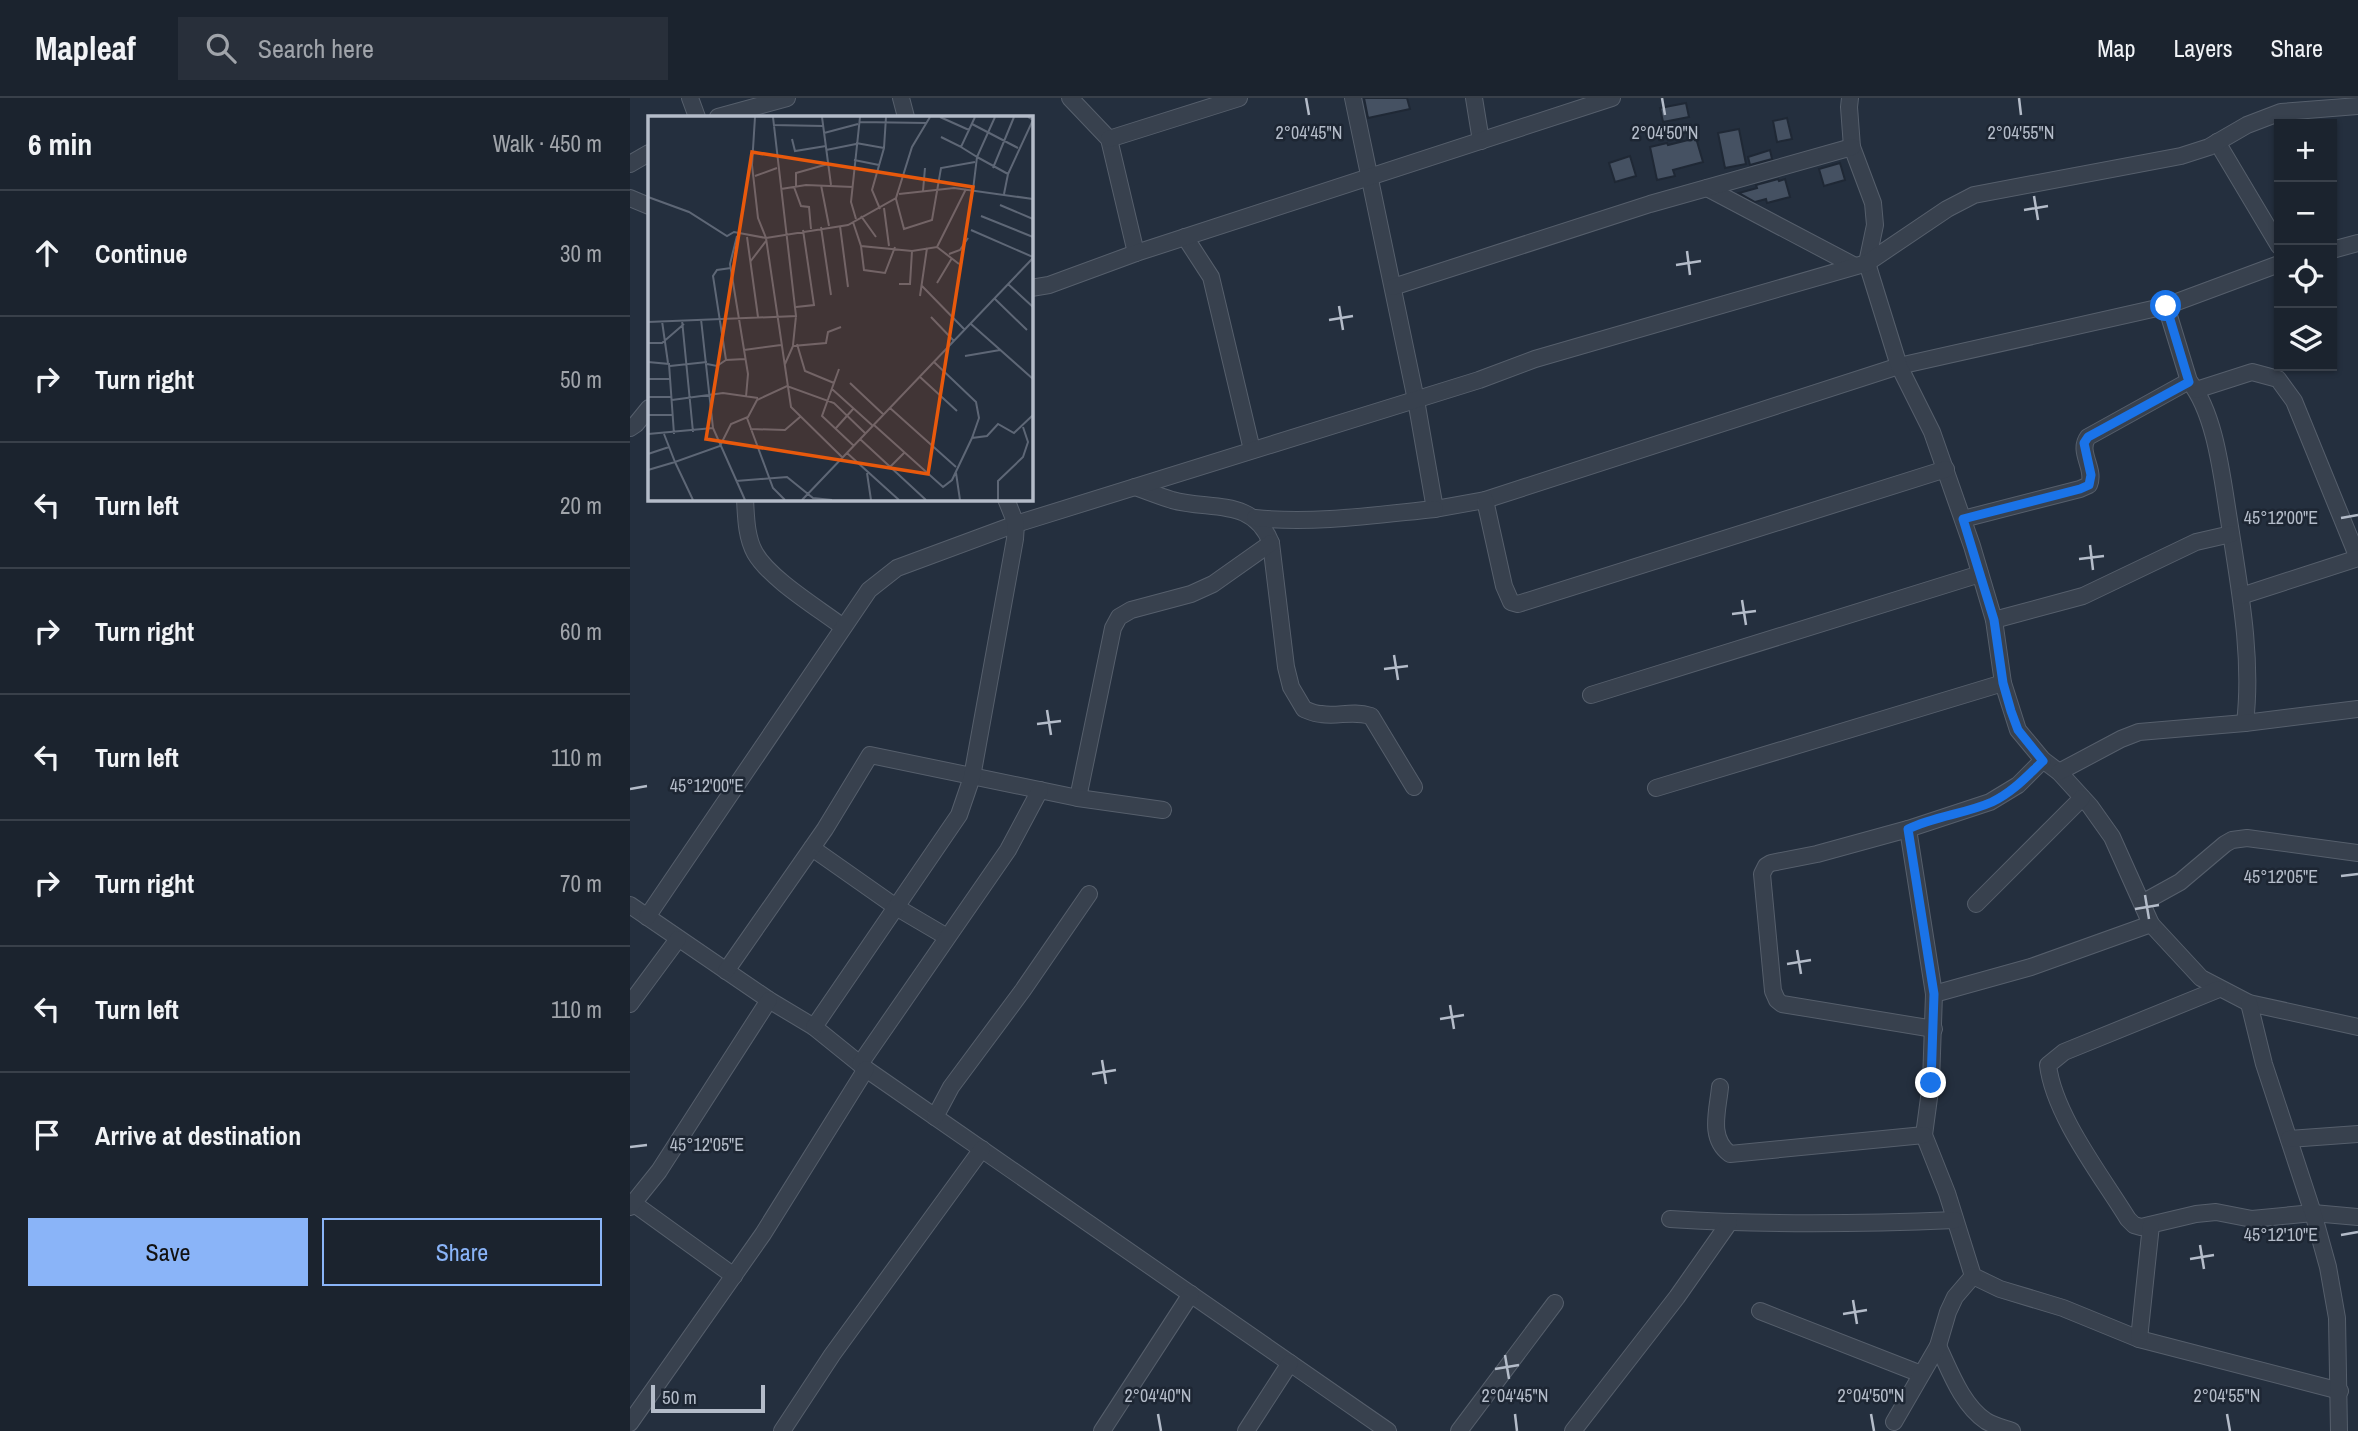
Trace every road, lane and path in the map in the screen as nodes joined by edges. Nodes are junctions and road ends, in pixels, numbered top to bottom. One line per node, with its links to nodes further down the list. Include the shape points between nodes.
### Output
1 (690, 98): 11 (street)
2 (787, 98): 12 (street)
3 (901, 98): 13 (street)
4 (1070, 98): 14 (street)
5 (1239, 98): 14 (street)
6 (1353, 98): 20 (street)
7 (1474, 98): 15 (street)
8 (1612, 98): 15 (street)
9 (1850, 98): 17 (street)
10 (2358, 106): 16 (street, via 2281,112)
11 (697, 116)
12 (722, 116)
13 (906, 116)
14 (1109, 139): 28 (street)
15 (1481, 141): 20 (street)
16 (2217, 142): 26 (street); 29 (street, via 2181,156 1974,195)
17 (1852, 146): 21 (street); 29 (street, via 1873,203 1874,225)
18 (648, 154): 19 (street)
19 (630, 164)
20 (1369, 177): 24 (street); 31 (street)
21 (1707, 188): 29 (street); 31 (street)
22 (630, 198): 23 (street)
23 (648, 206)
24 (1185, 237): 28 (street); 39 (street, via 1211,277)
25 (2358, 243): 27 (street)
26 (2278, 245)
27 (2337, 249)
28 (1136, 253): 32 (street)
29 (1861, 264): 34 (street); 36 (street, via 1535,359)
30 (2274, 266): 33 (street)
31 (1393, 287): 36 (street)
32 (1032, 288)
33 (2166, 306): 34 (street); 35 (street)
34 (1899, 366): 40 (street); 44 (street)
35 (2193, 386): 47 (street, via 2088,437 2084,443 2089,485); 49 (street, via 2217,448); 51 (street, via 2252,372 2278,379 2294,401)
36 (1416, 400): 39 (street); 45 (street)
37 (648, 409): 38 (street)
38 (630, 428)
39 (1252, 450): 41 (street)
40 (1946, 469): 44 (street, via 1518,604 1511,602 1504,586); 47 (street)
41 (1135, 487): 46 (street, via 1173,500 1239,510); 48 (street)
42 (745, 500): 55 (street, via 750,537 762,563)
43 (1006, 500): 48 (street)
44 (1485, 500): 45 (street)
45 (1435, 509): 46 (street, via 1317,521)
46 (1255, 518): 50 (street)
47 (1963, 519): 52 (street)
48 (1016, 524): 55 (street, via 897,568 869,590); 62 (street)
49 (2231, 534): 53 (street); 54 (street, via 2196,542 2083,596)
50 (1270, 543): 63 (street, via 1291,687 1304,709 1322,715 1371,716); 66 (street, via 1213,584 1119,617)
51 (2358, 558): 53 (street)
52 (1980, 574): 54 (street); 57 (street)
53 (2241, 596): 59 (street, via 2248,693)
54 (1994, 620): 56 (street)
55 (843, 627): 77 (street)
56 (2003, 683): 60 (street, via 2018,730); 64 (street)
57 (1591, 695)
58 (2358, 709): 59 (street)
59 (2245, 723): 61 (street, via 2139,732)
60 (2043, 761): 61 (street); 69 (street, via 2018,785 1990,802)
61 (2059, 772): 67 (street)
62 (972, 777): 65 (street); 70 (street, via 870,755); 76 (street, via 959,815)
63 (1414, 787)
64 (1656, 788)
65 (1040, 790): 66 (street); 79 (street, via 1008,850)
66 (1078, 798): 68 (street)
67 (2082, 798): 73 (street, via 2112,837); 74 (street)
68 (1163, 810)
69 (1908, 829): 83 (street); 89 (street, via 1766,866 1762,874 1773,991 1782,1004)
70 (812, 848): 76 (street); 81 (street)
71 (2358, 853): 73 (street, via 2247,838 2232,840 2180,882)
72 (1089, 894): 92 (street, via 951,1087)
73 (2142, 902): 78 (street)
74 (1976, 904)
75 (630, 905): 77 (street)
76 (897, 907): 79 (street); 87 (street)
77 (647, 917): 80 (street)
78 (2151, 924): 82 (street, via 2201,978); 83 (street, via 2031,967)
79 (947, 937): 90 (street)
80 (678, 939): 81 (street); 86 (street)
81 (726, 971): 84 (street)
82 (2219, 989): 85 (street); 103 (street, via 2064,1052 2048,1065 2059,1106 2128,1219 2134,1225)
83 (1934, 994): 89 (street)
84 (769, 1000): 87 (street); 97 (street, via 659,1171)
85 (2249, 1003): 88 (street); 95 (street)
86 (630, 1004)
87 (814, 1027): 90 (street)
88 (2358, 1027)
89 (1934, 1029): 94 (street)
90 (863, 1067): 92 (street); 104 (street)
91 (1720, 1087): 94 (street, via 1716,1134 1730,1154)
92 (935, 1117): 96 (street)
93 (2358, 1134): 95 (street)
94 (1924, 1135): 101 (street)
95 (2289, 1139): 98 (street)
96 (982, 1149): 106 (street); 116 (street)
97 (632, 1205): 104 (street)
98 (2313, 1213): 99 (street); 103 (street, via 2252,1219 2216,1212); 113 (street, via 2337,1318)
99 (2358, 1217)
100 (1670, 1219): 102 (street)
101 (1955, 1220): 102 (street); 105 (street)
102 (1729, 1223): 121 (street)
103 (2151, 1225): 109 (street)
104 (734, 1276): 115 (street)
105 (1973, 1276): 109 (street); 110 (street, via 1955,1297)
106 (1191, 1294): 111 (street); 117 (street)
107 (1555, 1303): 120 (street)
108 (1759, 1311): 112 (street)
109 (2139, 1339): 113 (street)
110 (1938, 1346): 112 (street); 122 (street, via 1976,1413)
111 (1290, 1363): 118 (street); 119 (street)
112 (1922, 1374): 114 (street)
113 (2340, 1391): 123 (street)
114 (1894, 1422)
115 (630, 1423)
116 (782, 1431)
117 (1102, 1431)
118 (1246, 1431)
119 (1388, 1431)
120 (1459, 1431)
121 (1573, 1431)
122 (2012, 1431)
123 (2339, 1431)

